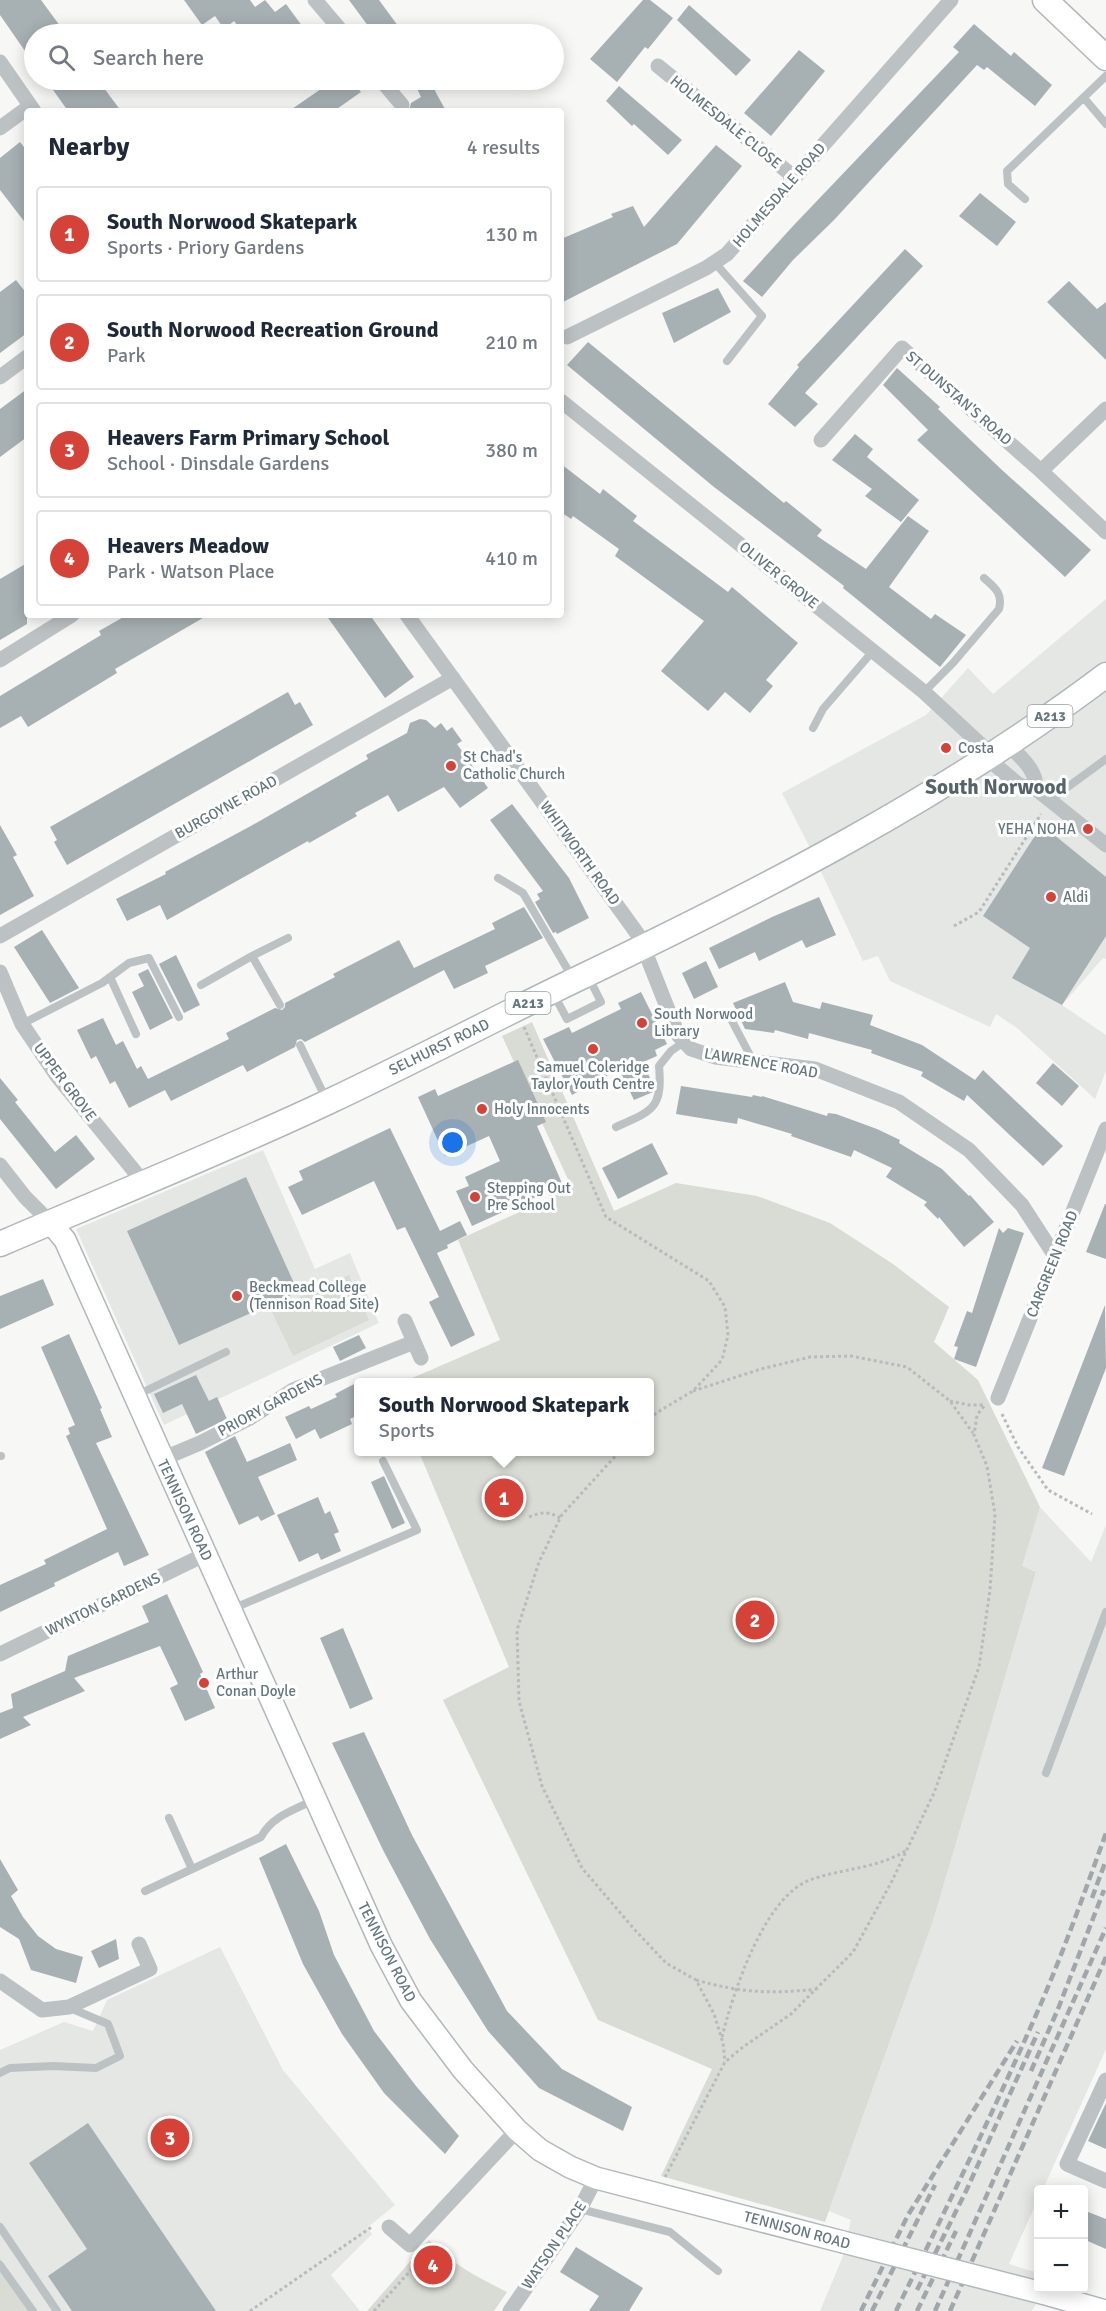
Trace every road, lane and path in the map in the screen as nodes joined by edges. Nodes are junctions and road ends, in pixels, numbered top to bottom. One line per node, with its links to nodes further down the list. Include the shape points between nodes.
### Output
1 (315, 0): 4 (street)
2 (951, 0): 16 (street, HOLMESDALE ROAD)
3 (1045, 0): 5 (main road)
4 (335, 24)
5 (1106, 58)
6 (0, 62): 11 (street)
7 (658, 66): 16 (street, HOLMESDALE CLOSE)
8 (1106, 76): 10 (lane)
9 (388, 90): 12 (street)
10 (1084, 98): 14 (lane); 17 (lane, via 1007,171 1008,184)
11 (31, 108)
12 (399, 108)
13 (24, 114): 15 (street)
14 (1106, 124)
15 (0, 128)
16 (794, 177): 18 (street, HOLMESDALE ROAD)
17 (1025, 199)
18 (715, 263): 19 (street, HOLMESDALE ROAD); 21 (lane, via 762,316)
19 (567, 337)
20 (24, 359): 22 (street)
21 (727, 361)
22 (0, 377)
23 (564, 403): 31 (street, OLIVER GROVE)
24 (1105, 412): 26 (street)
25 (821, 440): 26 (street, ST DUNSTAN'S ROAD, via 902,348)
26 (1041, 471): 27 (street, ST DUNSTAN'S ROAD)
27 (1106, 532)
28 (984, 578): 35 (lane, via 998,591 999,609)
29 (67, 618): 32 (street)
30 (409, 618): 34 (street, WHITWORTH ROAD)
31 (873, 651): 35 (street, OLIVER GROVE); 36 (lane, via 823,709)
32 (0, 660)
33 (1106, 675): 37 (main road, A213)
34 (453, 678): 44 (street, BURGOYNE ROAD); 46 (street, WHITWORTH ROAD, via 620,908)
35 (924, 692): 37 (street, OLIVER GROVE)
36 (813, 728)
37 (996, 752): 39 (street, via 1019,785); 39 (street, via 1034,772); 46 (main road, SELHURST ROAD / A213, via 796,869)
38 (1106, 759): 40 (lane)
39 (1036, 789): 40 (street)
40 (1050, 800): 41 (street); 43 (path, via 979,912)
41 (1106, 845)
42 (498, 878): 50 (lane, via 523,893)
43 (954, 926)
44 (0, 936)
45 (288, 938): 47 (lane)
46 (644, 947): 50 (main road, SELHURST ROAD / A213); 59 (street, LAWRENCE ROAD)
47 (252, 956): 51 (lane); 53 (lane)
48 (0, 972): 57 (street, UPPER GROVE)
49 (110, 977): 55 (lane, via 129,963 149,958); 57 (lane); 58 (lane)
50 (580, 978): 52 (main road, SELHURST ROAD / A213); 52 (lane, via 601,1002 567,1019)
51 (201, 985)
52 (552, 992): 54 (main road, SELHURST ROAD / A213)
53 (280, 1005)
54 (516, 1009): 62 (main road, SELHURST ROAD / A213); 74 (path, via 606,1218 709,1281 725,1306 728,1335 722,1360)
55 (179, 1017)
56 (732, 1021): 61 (lane)
57 (22, 1024): 66 (street, UPPER GROVE, via 57,1076)
58 (136, 1034)
59 (684, 1042): 61 (street, LAWRENCE ROAD, via 691,1049 715,1057); 63 (lane, via 658,1066 658,1101 645,1114)
60 (300, 1044): 62 (lane)
61 (753, 1061): 69 (street, LAWRENCE ROAD, via 815,1069 898,1102 969,1149 1022,1205)
62 (328, 1102): 66 (main road, SELHURST ROAD / A213)
63 (616, 1127)
64 (1106, 1129): 69 (street, CARGREEN ROAD)
65 (0, 1165): 67 (street)
66 (144, 1183): 67 (main road, SELHURST ROAD / A213)
67 (50, 1222): 68 (main road, SELHURST ROAD / A213); 75 (street, TENNISON ROAD, via 65,1240)
68 (0, 1244)
69 (1055, 1256): 77 (street, CARGREEN ROAD)
70 (405, 1321): 71 (street)
71 (414, 1342): 73 (street); 81 (street, PRIORY GARDENS, via 293,1390 249,1418)
72 (226, 1352): 75 (lane)
73 (421, 1358)
74 (693, 1391): 76 (path, via 810,1357 851,1356 907,1368); 78 (path)
75 (134, 1396): 81 (street, TENNISON ROAD)
76 (950, 1401): 77 (path, via 969,1405); 79 (path)
77 (990, 1402): 79 (path, via 977,1415); 83 (path, via 1001,1413 1018,1447 1048,1490)
78 (654, 1415)
79 (974, 1435): 93 (path, via 987,1466 995,1514 979,1667 934,1793)
80 (615, 1456): 85 (path)
81 (162, 1459): 86 (street, TENNISON ROAD)
82 (383, 1461): 87 (lane, via 417,1530)
83 (1092, 1514)
84 (529, 1517): 85 (path, via 543,1512)
85 (560, 1518): 97 (path, via 539,1562 517,1630 519,1701 542,1786 582,1868 666,1963)
86 (206, 1554): 87 (street, TENNISON ROAD); 89 (street, WYNTON GARDENS)
87 (231, 1610): 91 (street, TENNISON ROAD)
88 (1106, 1612): 90 (lane)
89 (0, 1654)
90 (1046, 1773)
91 (316, 1799): 94 (lane, via 279,1817 261,1837); 106 (street, TENNISON ROAD, via 381,1945 411,2001 463,2070)
92 (169, 1818): 94 (lane)
93 (907, 1850): 99 (path, via 853,1952); 100 (path, via 873,1866 809,1881 787,1894 746,1962)
94 (192, 1869): 95 (lane)
95 (145, 1891)
96 (139, 1944): 101 (street, via 150,1969)
97 (696, 1980): 100 (path); 102 (path)
98 (0, 1981): 101 (street, via 42,2010)
99 (818, 1989): 100 (path, via 777,1994); 103 (path)
100 (735, 1990): 102 (path)
101 (69, 2007): 104 (lane, via 108,2024 120,2056 96,2068 10,2068)
102 (722, 2039): 103 (path)
103 (725, 2062): 109 (path)
104 (0, 2073)
105 (1106, 2080): 108 (street, via 1067,2164)
106 (518, 2130): 107 (street, TENNISON ROAD, via 540,2150); 113 (street)
107 (596, 2178): 109 (street, TENNISON ROAD); 110 (street, WATSON PLACE)
108 (1106, 2181)
109 (657, 2193): 121 (street, TENNISON ROAD, bridge)
110 (580, 2209): 115 (lane, via 670,2232); 120 (street, WATSON PLACE)
111 (0, 2227): 117 (lane)
112 (389, 2227): 113 (street, via 410,2245); 118 (path, via 375,2225)
113 (421, 2236): 119 (path, via 431,2248)
114 (0, 2265): 116 (lane)
115 (718, 2271)
116 (33, 2311)
117 (57, 2311)
118 (250, 2311)
119 (374, 2311)
120 (510, 2311)
121 (1105, 2311)

